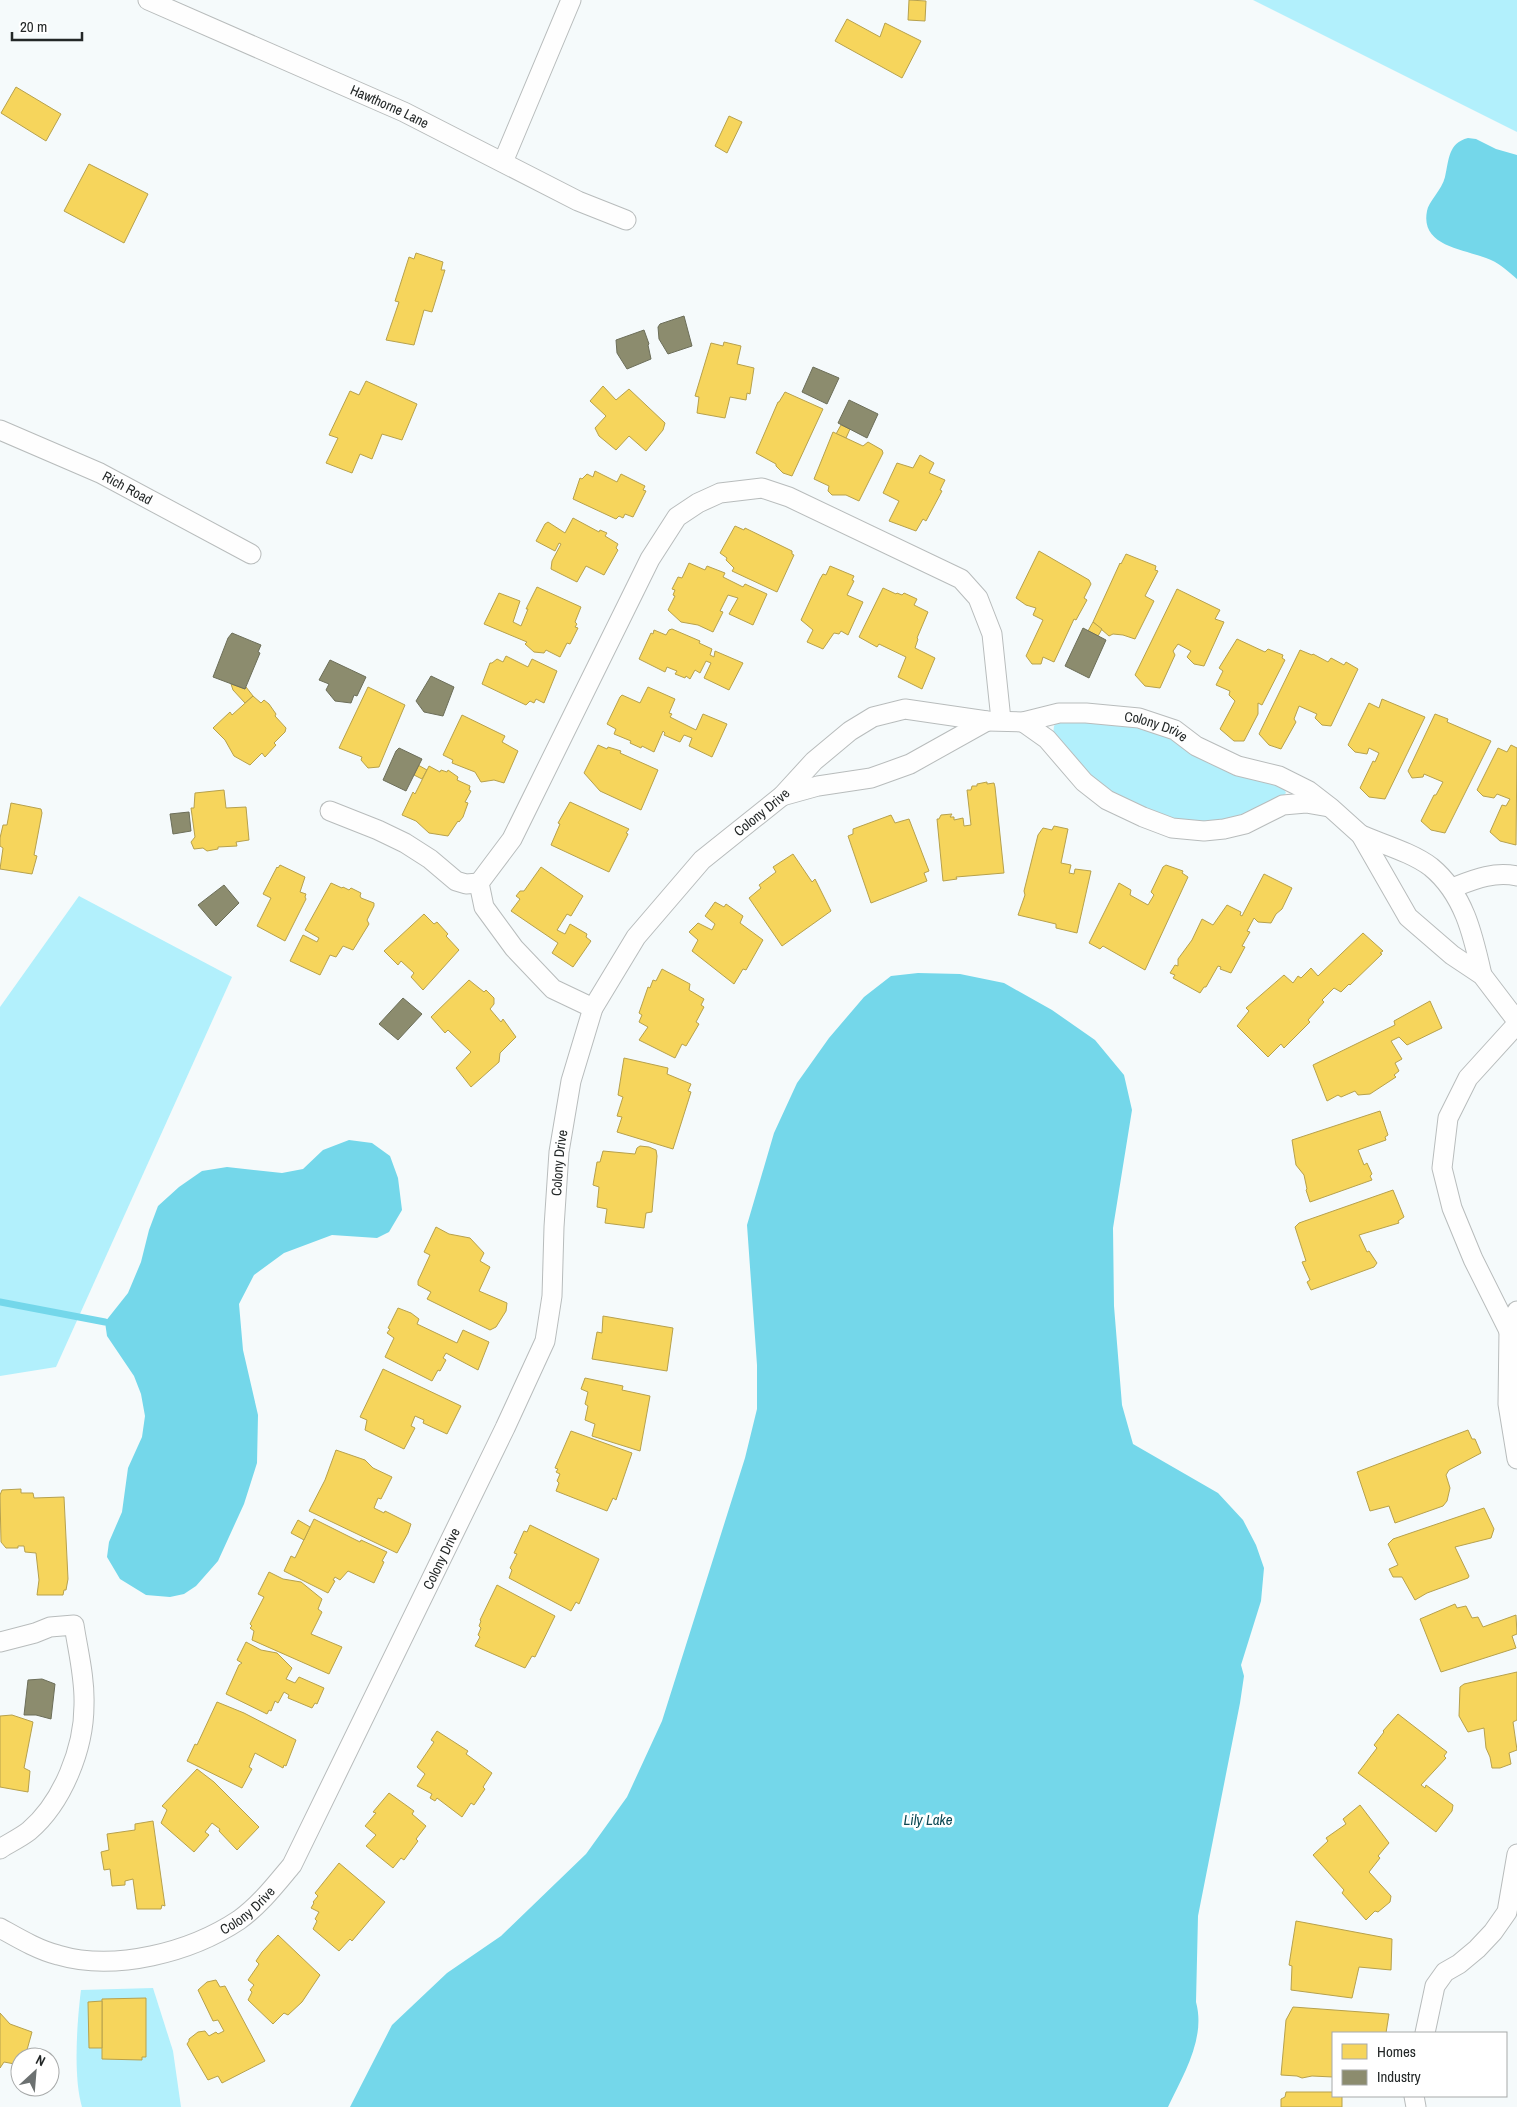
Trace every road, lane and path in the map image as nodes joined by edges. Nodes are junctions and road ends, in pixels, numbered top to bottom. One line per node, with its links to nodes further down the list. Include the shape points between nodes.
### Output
1 (148, 0): 3 (street, Hawthorne Lane, via 404,112)
2 (571, 0): 3 (street)
3 (503, 162): 4 (street, Hawthorne Lane, via 578,201)
4 (626, 220)
5 (0, 430): 6 (street, Rich Road, via 100,473)
6 (251, 554)
7 (994, 720): 8 (street, Colony Drive); 9 (street, via 910,764 871,778 818,786); 9 (street, Colony Drive, via 905,709 873,717 850,731 814,761); 14 (street, via 992,634 978,598 961,580 789,497 762,488 718,488 677,517 650,558 512,839)
8 (1023, 722): 10 (street, Colony Drive, via 1059,713 1139,718 1175,730 1196,746 1238,766 1279,776 1309,791); 10 (street, via 1047,738 1084,782 1107,800 1172,828 1204,832 1224,829 1245,824 1283,805 1306,803)
9 (782, 796): 17 (street, Colony Drive, via 702,860 636,937)
10 (1331, 808): 12 (street, Colony Drive)
11 (330, 811): 14 (street, via 406,843 456,881)
12 (1361, 835): 15 (street, Colony Drive, via 1430,866); 16 (street, Colony Drive, via 1408,917 1452,955)
13 (1517, 876): 15 (street, via 1506,873 1484,876)
14 (479, 883): 17 (street, via 484,907 514,948 553,989)
15 (1452, 888): 16 (street, Colony Drive, via 1470,924)
16 (1482, 975): 18 (street, Colony Drive)
17 (593, 1008): 25 (street, Colony Drive, via 571,1081 559,1152 552,1296 545,1341 292,1865 262,1901 240,1920 170,1952 127,1961 59,1956)
18 (1517, 1023): 20 (street, via 1468,1078 1448,1118 1442,1168 1452,1208)
19 (1517, 1311): 20 (street)
20 (1509, 1331): 21 (street, via 1508,1404)
21 (1517, 1459)
22 (0, 1642): 23 (street, via 50,1627 74,1625 84,1705 82,1732 63,1786 51,1806 29,1830)
23 (0, 1849)
24 (1517, 1854): 26 (street, via 1507,1912 1482,1944 1444,1972 1435,1986)
25 (0, 1928)
26 (1425, 2032)

